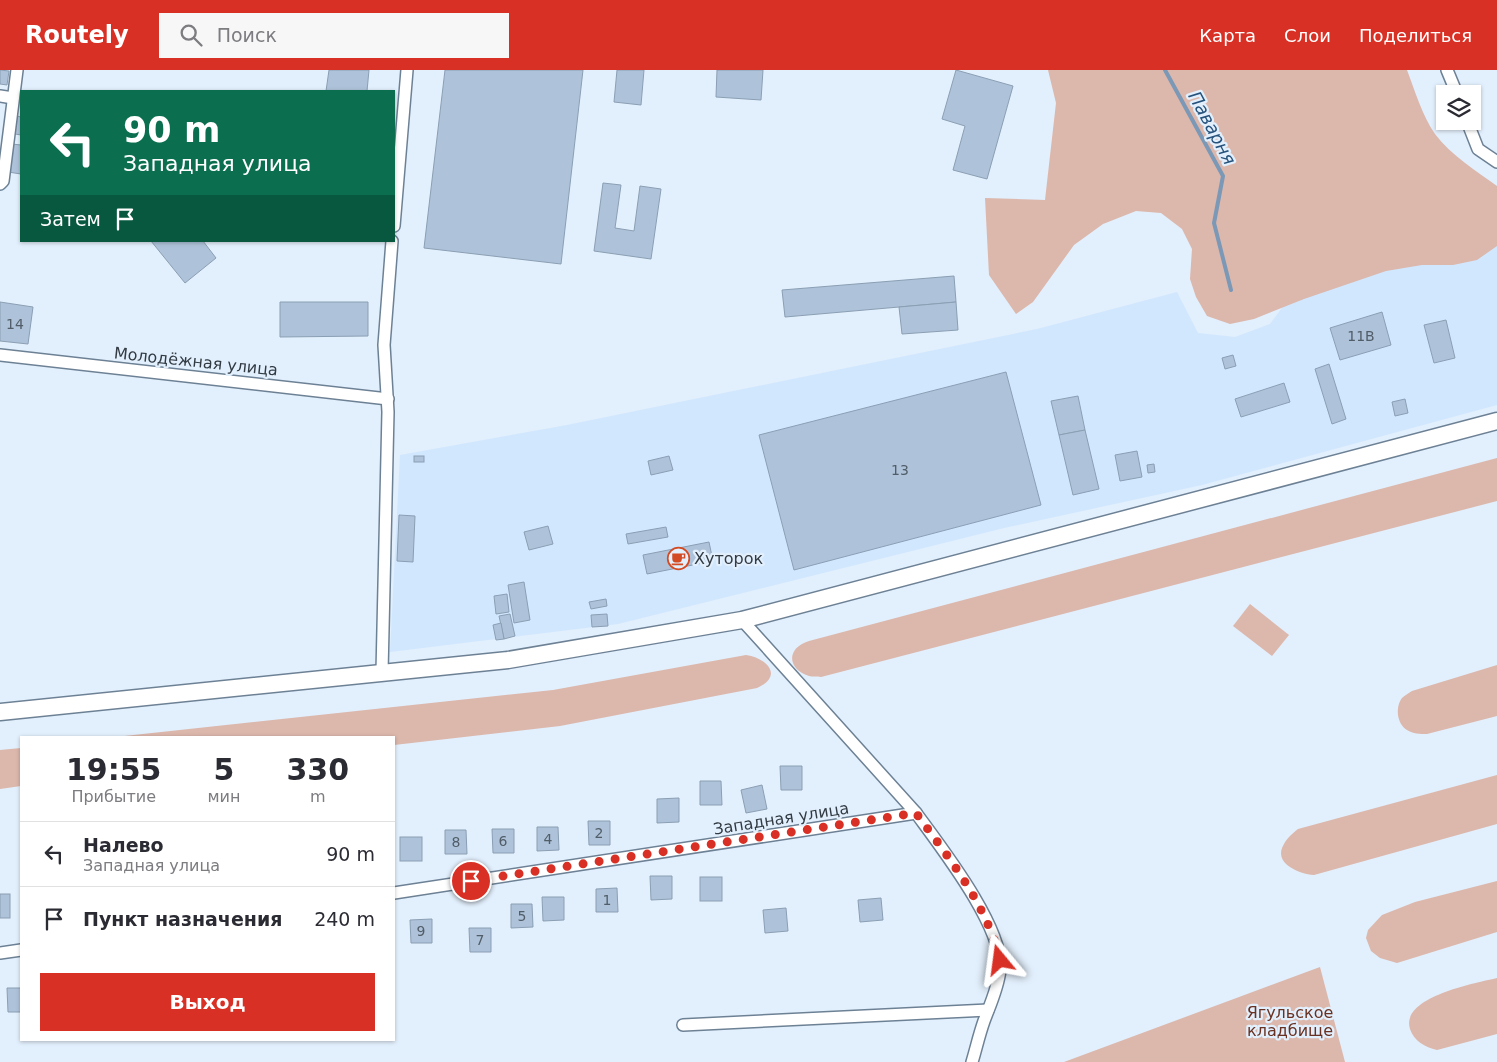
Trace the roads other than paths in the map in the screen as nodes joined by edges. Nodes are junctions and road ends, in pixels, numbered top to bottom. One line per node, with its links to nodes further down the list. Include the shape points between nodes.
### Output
1 (17, 70): 6 (street)
2 (406, 70): 10 (street)
3 (1447, 70): 4 (street)
4 (1453, 85)
5 (0, 96): 6 (street)
6 (13, 98): 9 (street, via 3,181)
7 (1471, 130): 8 (street, via 1478,149)
8 (1497, 162)
9 (0, 184)
10 (395, 213)
11 (392, 242): 13 (street, via 384,345)
12 (0, 355): 13 (street, Молодёжная улица)
13 (388, 399): 16 (street)
14 (1497, 421): 15 (street)
15 (742, 620): 16 (street, via 508,660); 18 (street)
16 (382, 672): 17 (street)
17 (0, 712)
18 (916, 813): 19 (street, Западная улица); 22 (street, via 956,868 985,917 996,946 1000,970)
19 (395, 893)
20 (20, 950): 21 (street)
21 (0, 953)
22 (988, 1010): 23 (street); 24 (street)
23 (683, 1025)
24 (972, 1062)

